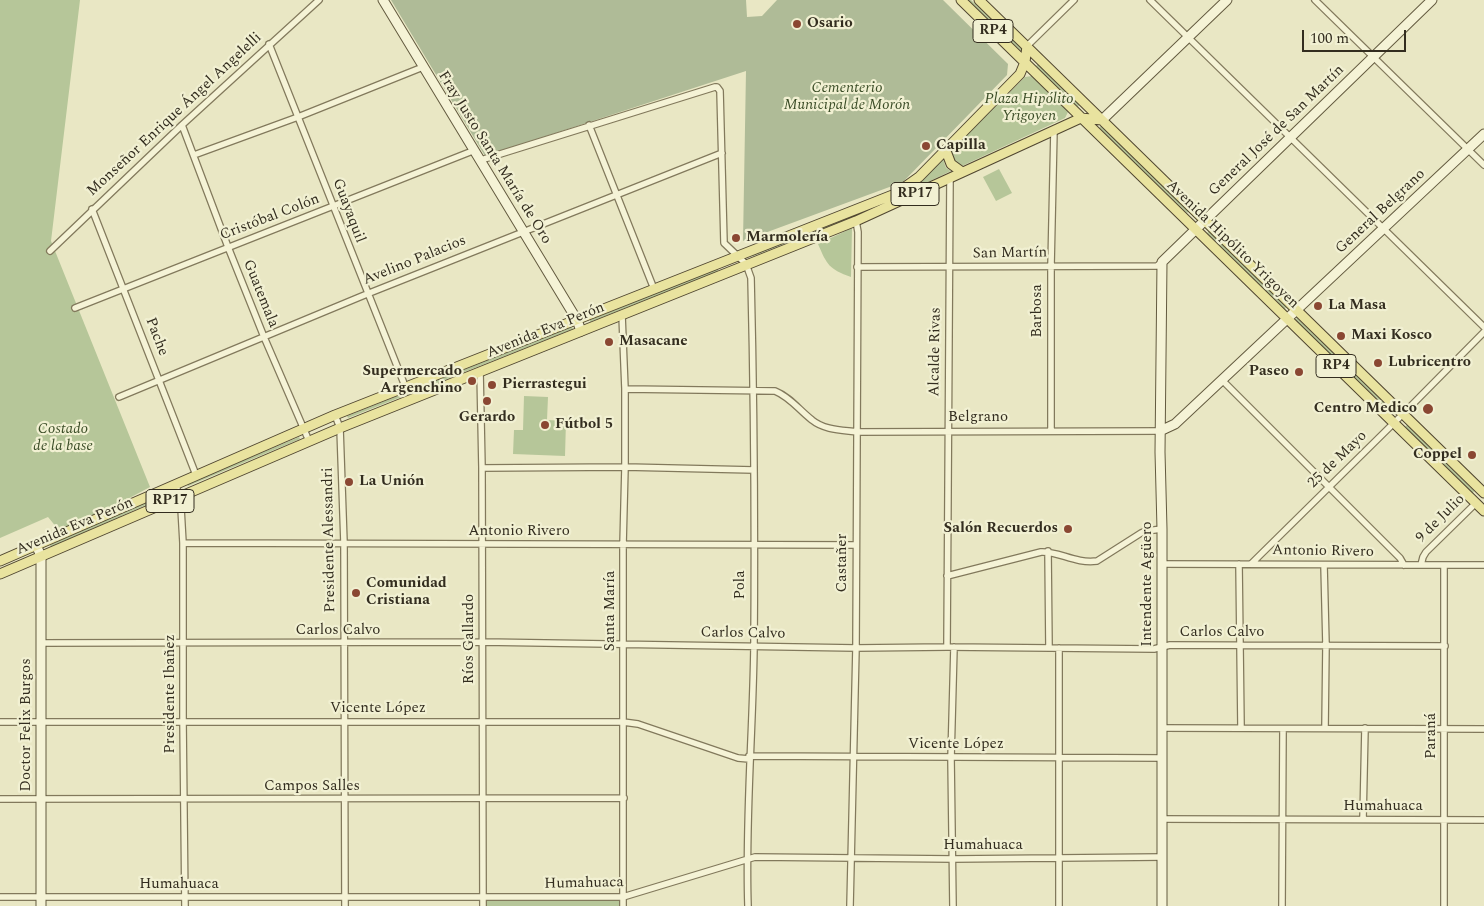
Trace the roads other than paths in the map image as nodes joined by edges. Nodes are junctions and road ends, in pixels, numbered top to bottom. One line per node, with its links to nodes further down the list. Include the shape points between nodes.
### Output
1 (319, 0): 11 (street, Monseñor Enrique Ángel Angelelli)
2 (383, 0): 15 (street, Fray Justo Santa María de Oro)
3 (961, 0): 14 (main road, Avenida Hipólito Yrigoyen / RP4)
4 (979, 0): 12 (main road, Avenida Hipólito Yrigoyen / RP4)
5 (1074, 0): 12 (street)
6 (1150, 0): 10 (street)
7 (1228, 0): 10 (street)
8 (1315, 0): 13 (street)
9 (1432, 0): 13 (street, General José de San Martín)
10 (1188, 38): 18 (street); 23 (street)
11 (269, 44): 16 (street, Guayaquil); 19 (street, Monseñor Enrique Ángel Angelelli)
12 (1027, 46): 14 (main road, Avenida Eva Perón); 18 (main road, Avenida Hipólito Yrigoyen / RP4)
13 (1374, 57): 23 (street, General José de San Martín); 24 (street)
14 (1025, 62): 17 (main road, Avenida Hipólito Yrigoyen / RP4); 26 (main road, Avenida Eva Perón / RP17, via 1020,74)
15 (423, 67): 16 (street); 25 (street, Fray Justo Santa María de Oro)
16 (298, 117): 28 (street); 34 (street, Guayaquil)
17 (1081, 118): 18 (main road, Avenida Eva Perón / RP17); 21 (main road, Avenida Eva Perón / RP17); 38 (main road, Avenida Hipólito Yrigoyen / RP4)
18 (1102, 120): 36 (main road, Avenida Hipólito Yrigoyen / RP4)
19 (182, 125): 28 (street, Guatemala); 35 (street, Monseñor Enrique Ángel Angelelli)
20 (589, 125): 27 (street, via 714,87 720,91); 29 (street); 33 (street)
21 (1054, 130): 31 (main road, Avenida Eva Perón / RP17); 46 (street, Barbosa)
22 (1484, 134): 24 (street, General Belgrano)
23 (1290, 138): 36 (street, General José de San Martín); 39 (street)
24 (1468, 149): 30 (street); 39 (street, General Belgrano)
25 (474, 150): 29 (street, Fray Justo Santa María de Oro); 34 (street, Cristóbal Colón)
26 (946, 151): 31 (main road, via 951,164); 43 (main road, Avenida Eva Perón / RP17, via 895,194)
27 (722, 153): 33 (street, Avelino Palacios); 43 (street, via 724,244)
28 (194, 154): 41 (street, Guatemala)
29 (481, 160): 40 (street, Fray Justo Santa María de Oro)
30 (1484, 165)
31 (962, 172): 32 (main road, Avenida Eva Perón / RP17)
32 (950, 178): 37 (main road, Avenida Eva Perón / RP17); 48 (street, Alcalde Rivas)
33 (616, 194): 40 (street, Avelino Palacios); 50 (street)
34 (333, 207): 41 (street, Cristóbal Colón); 51 (street, Guayaquil)
35 (92, 210): 42 (street, Monseñor Enrique Ángel Angelelli); 49 (street, Pache)
36 (1204, 220): 38 (street, General José de San Martín); 53 (main road, Avenida Hipólito Yrigoyen / RP4)
37 (856, 221): 45 (main road, Avenida Eva Perón / RP17); 47 (street, Castañer)
38 (1196, 228): 44 (street, General José de San Martín); 55 (main road, Avenida Hipólito Yrigoyen / RP4)
39 (1384, 229): 53 (street, General Belgrano); 57 (street)
40 (524, 232): 51 (street, Avelino Palacios); 56 (street, Fray Justo Santa María de Oro)
41 (228, 247): 49 (street, Cristóbal Colón); 60 (street, Guatemala)
42 (50, 251)
43 (736, 256): 45 (street); 50 (main road, Avenida Eva Perón / RP17)
44 (1162, 262): 46 (street, San Martín, via 1157,266); 74 (street, Intendente Agüero)
45 (746, 264): 54 (main road, Avenida Eva Perón / RP17); 66 (street, Pola, via 751,278)
46 (1051, 266): 48 (street, San Martín); 73 (street, Barbosa)
47 (857, 267): 48 (street, San Martín); 75 (street, Castañer)
48 (949, 268): 76 (street, Alcalde Rivas)
49 (124, 289): 52 (street, Cristóbal Colón); 62 (street, Pache)
50 (654, 289): 56 (main road, Avenida Eva Perón / RP17)
51 (367, 294): 60 (street, Avelino Palacios); 64 (street, Guayaquil)
52 (75, 308)
53 (1296, 310): 55 (street); 68 (main road, Avenida Hipólito Yrigoyen / RP4)
54 (622, 316): 58 (main road, Avenida Eva Perón / RP17); 65 (street, Santa María)
55 (1287, 318): 63 (street); 70 (main road, Avenida Hipólito Yrigoyen / RP4)
56 (577, 320): 58 (street, Fray Justo Santa María de Oro); 64 (main road, Avenida Eva Perón / RP17)
57 (1484, 327)
58 (581, 331): 61 (main road, Avenida Eva Perón / RP17)
59 (1484, 332): 68 (street, 25 de Mayo)
60 (264, 337): 62 (street, Avelino Palacios); 71 (street, Guatemala)
61 (480, 371): 72 (main road, Avenida Eva Perón / RP17); 79 (street, Ríos Gallardo)
62 (159, 379): 67 (street, Avelino Palacios); 81 (street, Pache)
63 (1222, 380): 74 (street, via 1175,424); 83 (street)
64 (405, 386): 69 (main road, Avenida Eva Perón / RP17)
65 (625, 389): 66 (street, Belgrano); 78 (street, Santa María)
66 (754, 390): 75 (street, Belgrano, via 782,394 822,426); 80 (street, Pola)
67 (119, 396)
68 (1403, 414): 70 (street, 25 de Mayo); 84 (main road, Avenida Hipólito Yrigoyen / RP4)
69 (335, 415): 71 (main road, Avenida Eva Perón / RP17); 72 (street, Presidente Alessandri)
70 (1394, 423): 83 (street, 25 de Mayo); 86 (main road, Avenida Hipólito Yrigoyen / RP4)
71 (304, 428): 77 (street, Guatemala); 81 (main road, Avenida Eva Perón / RP17)
72 (340, 428): 77 (main road, Avenida Eva Perón / RP17); 90 (street, Presidente Alessandri)
73 (1051, 431): 74 (street, Belgrano); 76 (street, Belgrano)
74 (1160, 431): 88 (street, Intendente Agüero)
75 (857, 432): 76 (street, Belgrano); 95 (street, Castañer)
76 (947, 432): 108 (street, Alcalde Rivas)
77 (309, 441): 85 (main road, Avenida Eva Perón / RP17)
78 (625, 467): 79 (street); 80 (street); 92 (street, Santa María)
79 (482, 468): 91 (street, Ríos Gallardo)
80 (754, 470): 94 (street, Pola)
81 (196, 475): 82 (main road, Avenida Eva Perón / RP17)
82 (176, 484): 85 (street, Presidente Ibañez); 93 (main road, Avenida Eva Perón / RP17)
83 (1328, 486): 101 (street, 25 de Mayo); 103 (street)
84 (1484, 495): 86 (street, 9 de Julio)
85 (179, 497): 89 (street, Presidente Ibañez); 97 (main road, Avenida Eva Perón / RP17)
86 (1476, 503): 87 (main road, Avenida Hipólito Yrigoyen / RP4); 104 (street, 9 de Julio, via 1426,552)
87 (1484, 511)
88 (1162, 529): 96 (street, via 1146,530 1097,561 1069,559); 99 (street, Intendente Agüero)
89 (183, 543): 90 (street, Antonio Rivero); 109 (street, Presidente Ibañez)
90 (344, 543): 91 (street, Antonio Rivero); 112 (street, Presidente Alessandri)
91 (481, 544): 92 (street, Antonio Rivero); 110 (street, Ríos Gallardo)
92 (623, 544): 94 (street, Antonio Rivero); 113 (street, Santa María)
93 (36, 545): 97 (street, Doctor Felix Burgos); 98 (main road, Avenida Eva Perón / RP17)
94 (753, 545): 95 (street, Antonio Rivero); 117 (street, Pola)
95 (856, 545): 120 (street, Castañer)
96 (1048, 551): 108 (street); 121 (street)
97 (40, 556): 107 (main road, Avenida Eva Perón / RP17); 111 (street, Doctor Felix Burgos)
98 (0, 562)
99 (1162, 564): 100 (street, Antonio Rivero); 123 (street, Intendente Agüero)
100 (1239, 564): 101 (street, Antonio Rivero); 114 (street)
101 (1251, 564): 102 (street, Antonio Rivero)
102 (1324, 565): 103 (street, Antonio Rivero); 115 (street)
103 (1404, 565): 104 (street, Antonio Rivero)
104 (1421, 565): 106 (street, Antonio Rivero)
105 (1484, 565): 106 (street, Antonio Rivero)
106 (1444, 566): 116 (street, Paraná)
107 (0, 574)
108 (947, 576): 118 (street, Alcalde Rivas)
109 (183, 642): 111 (street, Carlos Calvo); 112 (street, Carlos Calvo); 124 (street, Presidente Ibañez)
110 (483, 642): 112 (street, Carlos Calvo); 113 (street, Carlos Calvo); 128 (street, Ríos Gallardo)
111 (41, 643): 126 (street, Doctor Felix Burgos)
112 (343, 643): 127 (street, Presidente Alessandri)
113 (624, 644): 117 (street, Carlos Calvo); 129 (street, Santa María)
114 (1241, 645): 115 (street, Carlos Calvo); 123 (street, Carlos Calvo, via 1170,645); 130 (street)
115 (1326, 645): 116 (street, Carlos Calvo); 132 (street)
116 (1445, 646): 135 (street, Paraná)
117 (754, 647): 120 (street, Carlos Calvo); 138 (street, Pola)
118 (947, 647): 119 (street, Carlos Calvo); 120 (street, Carlos Calvo)
119 (954, 647): 121 (street, Carlos Calvo); 139 (street)
120 (856, 648): 137 (street, Castañer)
121 (1049, 648): 122 (street, Carlos Calvo)
122 (1059, 648): 123 (street, Carlos Calvo); 140 (street)
123 (1162, 648): 131 (street, Intendente Agüero)
124 (182, 721): 126 (street, Vicente López); 127 (street, Vicente López); 145 (street, Presidente Ibañez)
125 (0, 722): 126 (street, Vicente López)
126 (41, 722): 144 (street, Doctor Felix Burgos)
127 (344, 722): 128 (street, Vicente López); 146 (street, Presidente Alessandri)
128 (482, 722): 129 (street, Vicente López); 147 (street, Ríos Gallardo)
129 (623, 722): 138 (street, Vicente López, via 638,724 738,758); 142 (street, Santa María)
130 (1241, 727): 131 (street); 134 (street)
131 (1163, 728): 141 (street, Intendente Agüero)
132 (1324, 728): 133 (street); 134 (street)
133 (1365, 728): 135 (street); 150 (street)
134 (1283, 729): 149 (street)
135 (1445, 729): 136 (street); 151 (street, Paraná)
136 (1484, 729)
137 (852, 756): 138 (street, Vicente López); 139 (street, Vicente López); 155 (street, Castañer)
138 (749, 758): 154 (street, Pola)
139 (951, 758): 140 (street, Vicente López); 157 (street)
140 (1059, 758): 141 (street, Vicente López); 156 (street)
141 (1162, 758): 148 (street, Intendente Agüero)
142 (624, 798): 147 (street, Campos Salles); 161 (street, Santa María)
143 (0, 799): 144 (street, Campos Salles)
144 (42, 799): 145 (street, Campos Salles); 163 (street, Doctor Felix Burgos)
145 (183, 799): 146 (street, Campos Salles); 159 (street, Presidente Ibañez)
146 (344, 799): 147 (street, Campos Salles); 162 (street, Presidente Alessandri)
147 (483, 799): 160 (street, Ríos Gallardo)
148 (1162, 819): 149 (street, Humahuaca); 153 (street, Intendente Agüero)
149 (1282, 819): 150 (street, Humahuaca); 173 (street)
150 (1362, 819): 151 (street, Humahuaca)
151 (1444, 820): 152 (street, Humahuaca); 174 (street, Paraná)
152 (1484, 820)
153 (1162, 857): 156 (street, Humahuaca); 172 (street, Intendente Agüero)
154 (746, 858): 155 (street, Humahuaca); 161 (street, Humahuaca); 168 (street, Pola)
155 (851, 858): 157 (street, Humahuaca); 169 (street, Castañer)
156 (1058, 858): 157 (street, Humahuaca); 171 (street)
157 (952, 859): 170 (street)
158 (0, 897): 163 (street, Humahuaca)
159 (185, 897): 162 (street, Humahuaca); 163 (street, Humahuaca); 164 (street, Presidente Ibañez)
160 (483, 897): 161 (street, Humahuaca); 162 (street, Humahuaca); 166 (street, Ríos Gallardo)
161 (623, 897): 167 (street, Santa María)
162 (345, 898): 165 (street, Presidente Alessandri)
163 (41, 902)
164 (185, 906)
165 (345, 906)
166 (483, 906)
167 (623, 906)
168 (748, 906)
169 (850, 906)
170 (953, 906)
171 (1059, 906)
172 (1162, 906)
173 (1282, 906)
174 (1444, 906)

